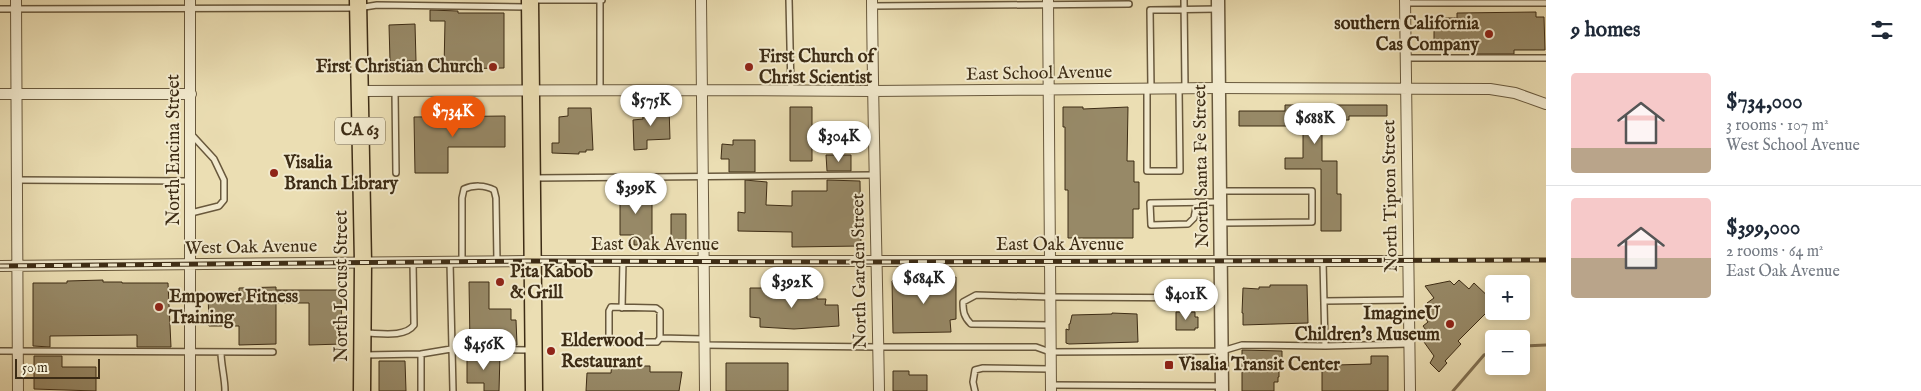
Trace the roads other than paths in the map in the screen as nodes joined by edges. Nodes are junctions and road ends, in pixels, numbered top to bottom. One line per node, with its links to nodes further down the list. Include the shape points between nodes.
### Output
1 (255, 0): 19 (lane)
2 (497, 0): 18 (lane)
3 (601, 0): 8 (lane); 28 (lane)
4 (701, 0): 29 (street)
5 (789, 0): 30 (lane)
6 (1184, 0): 21 (lane)
7 (1405, 1): 12 (lane); 22 (street, North Tipton Street)
8 (530, 2): 18 (lane); 33 (main road)
9 (1048, 2): 10 (lane); 11 (lane); 31 (street)
10 (1116, 2): 16 (lane)
11 (872, 3): 34 (street, North Garden Street)
12 (1546, 3)
13 (16, 4): 14 (lane); 20 (lane); 37 (street)
14 (190, 4): 19 (lane); 38 (street, North Encina Street)
15 (358, 4): 18 (lane); 19 (lane); 32 (main road, North Locust Street / CA 63)
16 (1129, 4)
17 (1218, 5): 21 (lane); 25 (street, North Santa Fe Street)
18 (497, 6)
19 (255, 8)
20 (0, 9)
21 (1184, 9): 24 (lane); 27 (lane, via 1150,10)
22 (1405, 58): 23 (lane); 26 (street, North Tipton Street)
23 (1546, 58)
24 (1182, 88): 25 (street, East School Avenue); 27 (street, East School Avenue); 27 (lane, via 1180,171 1147,171)
25 (1218, 88): 26 (street, East School Avenue); 47 (street, North Santa Fe Street)
26 (1405, 88): 39 (street, East School Avenue, via 1490,89 1515,93); 57 (street, North Tipton Street)
27 (1148, 89): 31 (street, East School Avenue)
28 (600, 90): 29 (street, East School Avenue); 33 (street, East School Avenue)
29 (702, 90): 30 (street, East School Avenue); 43 (street)
30 (791, 90): 34 (street, East School Avenue)
31 (1050, 90): 34 (street, East School Avenue); 62 (street)
32 (359, 91): 35 (street, East School Avenue); 63 (main road, North Locust Street / CA 63)
33 (530, 91): 35 (street, East School Avenue); 44 (main road)
34 (872, 91): 42 (street, North Garden Street)
35 (395, 92): 41 (lane)
36 (0, 94): 37 (street)
37 (17, 94): 38 (street); 45 (street)
38 (191, 94): 40 (street, North Encina Street)
39 (1546, 104)
40 (190, 134): 46 (street, North Encina Street); 49 (lane, via 214,159 224,180 224,200 219,206)
41 (396, 173)
42 (873, 175): 43 (lane); 61 (street, North Garden Street)
43 (702, 176): 44 (lane); 55 (street)
44 (532, 178): 53 (main road)
45 (18, 180): 46 (lane); 66 (street)
46 (191, 181): 49 (street, North Encina Street)
47 (1219, 197): 48 (lane); 50 (street, North Santa Fe Street); 50 (lane, via 1312,190 1312,222)
48 (1197, 202): 48 (lane, via 1150,203 1150,225 1188,224 1194,218)
49 (191, 213): 64 (street, North Encina Street)
50 (1221, 223): 51 (street, North Santa Fe Street)
51 (1222, 260): 56 (street, East Oak Avenue); 62 (street, East Oak Avenue); 68 (street, North Santa Fe Street)
52 (497, 261): 53 (street, West Oak Avenue); 60 (street, West Oak Avenue); 60 (lane, via 496,198 494,190 487,186 464,189)
53 (533, 261): 54 (street, East Oak Avenue); 80 (main road)
54 (622, 261): 55 (street, East Oak Avenue); 71 (lane)
55 (702, 261): 61 (street, East Oak Avenue); 75 (street)
56 (1323, 261): 57 (street, East Oak Avenue); 70 (lane)
57 (1408, 261): 69 (street, North Tipton Street)
58 (413, 262): 59 (street, West Oak Avenue); 63 (street, West Oak Avenue); 73 (lane, via 412,328 402,333)
59 (450, 262): 60 (street, West Oak Avenue); 79 (lane)
60 (462, 262)
61 (878, 262): 62 (street, East Oak Avenue); 78 (street, North Garden Street)
62 (1049, 262): 67 (street)
63 (363, 263): 64 (street, West Oak Avenue); 73 (main road, North Locust Street / CA 63)
64 (189, 265): 66 (street, West Oak Avenue); 84 (street, North Encina Street)
65 (0, 266): 66 (street, West Oak Avenue)
66 (18, 266): 82 (street)
67 (1050, 297): 68 (lane); 72 (street); 72 (lane, via 976,295 963,302 963,313 971,324)
68 (1222, 298): 83 (street, North Santa Fe Street)
69 (1408, 300): 70 (lane); 76 (street, North Tipton Street)
70 (1324, 301): 77 (lane)
71 (622, 308): 74 (lane, via 656,308 660,311); 74 (lane, via 609,311 609,340 657,342)
72 (1050, 325): 87 (street)
73 (362, 333): 89 (main road, North Locust Street / CA 63)
74 (660, 338): 75 (lane)
75 (703, 342): 78 (lane); 100 (street)
76 (1409, 344): 77 (lane); 103 (street, North Tipton Street)
77 (1325, 346): 83 (lane, via 1242,345)
78 (878, 347): 87 (lane, via 1036,347); 101 (street, North Garden Street)
79 (451, 349): 80 (lane); 88 (lane); 98 (lane)
80 (534, 350): 99 (main road)
81 (0, 351): 82 (lane)
82 (18, 351): 84 (lane); 93 (street)
83 (1222, 351): 87 (lane); 92 (street, North Santa Fe Street)
84 (189, 352): 85 (lane); 94 (street, North Encina Street)
85 (221, 352): 86 (lane); 95 (lane)
86 (273, 352)
87 (1050, 352): 90 (street)
88 (421, 354): 89 (lane); 97 (lane)
89 (362, 355): 96 (main road, North Locust Street / CA 63)
90 (1050, 369): 91 (street); 102 (lane, via 975,370)
91 (1050, 388): 92 (lane)
92 (1222, 388)
93 (18, 391)
94 (190, 391)
95 (225, 391)
96 (362, 391)
97 (421, 391)
98 (453, 391)
99 (534, 391)
100 (705, 391)
101 (879, 391)
102 (975, 391)
103 (1410, 391)

